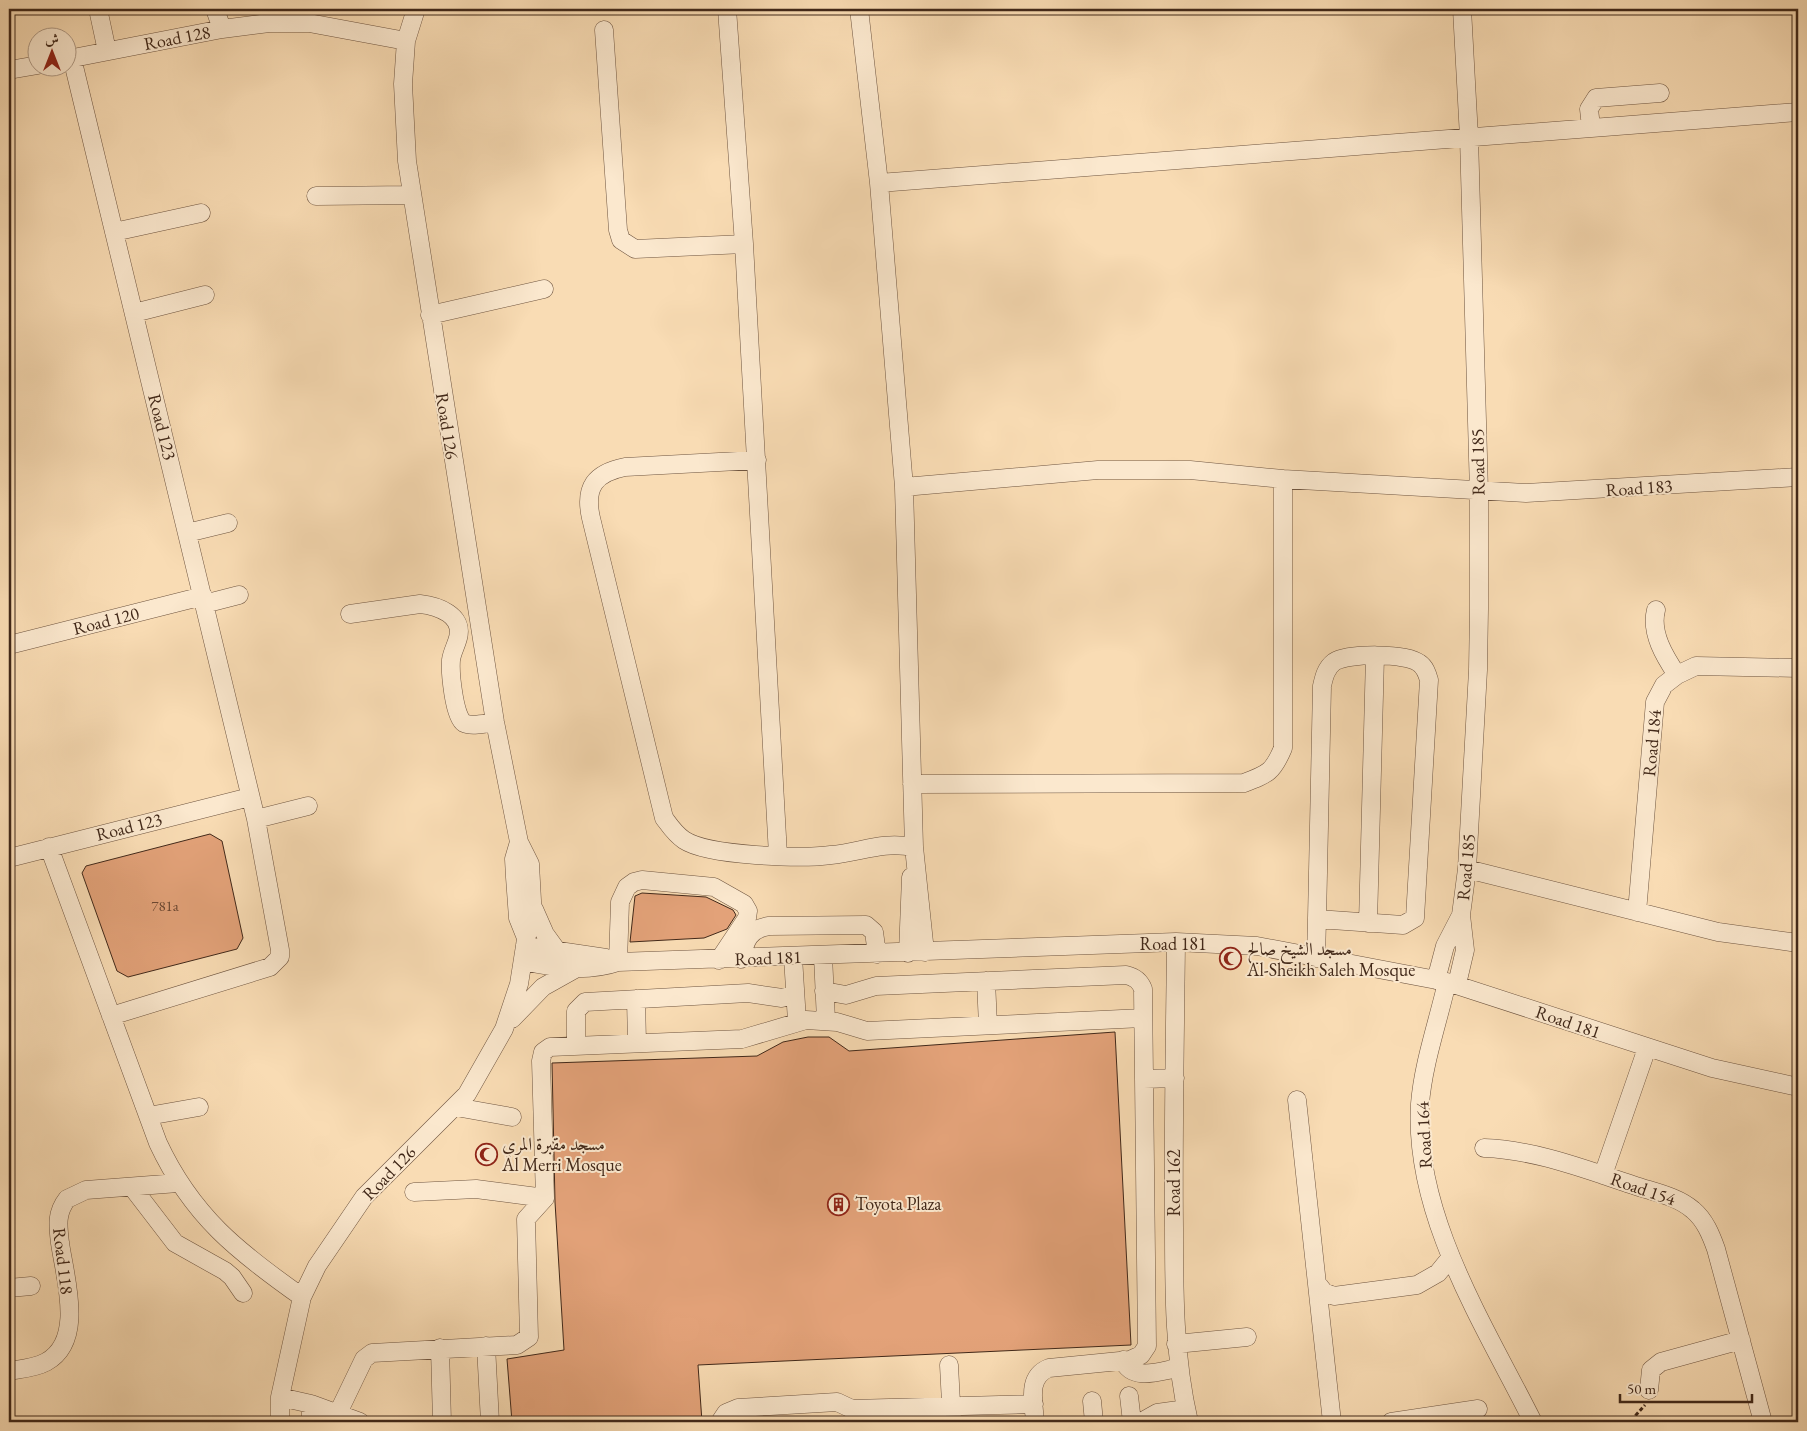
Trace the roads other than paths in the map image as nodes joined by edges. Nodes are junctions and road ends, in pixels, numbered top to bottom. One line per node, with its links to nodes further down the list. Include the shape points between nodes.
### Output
1 (98, 9): 10 (street)
2 (215, 9): 7 (street)
3 (416, 9): 9 (street, Road 126)
4 (727, 9): 24 (street)
5 (859, 9): 19 (street)
6 (1462, 9): 18 (street, Road 185)
7 (222, 29): 9 (street, Road 128, via 269,23 309,23); 10 (street, Road 128)
8 (604, 30): 24 (street, via 621,240 636,249)
9 (406, 41): 20 (street, Road 126, via 403,84)
10 (107, 51): 11 (street, Road 128)
11 (78, 56)
12 (28, 67): 13 (street)
13 (9, 70)
14 (75, 78): 23 (street, Road 123)
15 (1660, 93): 17 (street, via 1596,98 1590,104)
16 (1798, 112): 17 (street)
17 (1590, 127): 18 (street)
18 (1469, 137): 19 (street); 33 (street, Road 185)
19 (879, 184): 32 (street)
20 (412, 195): 21 (street); 28 (street, Road 126)
21 (316, 196)
22 (200, 213): 23 (street)
23 (114, 232): 27 (street, Road 123)
24 (744, 244): 29 (street)
25 (544, 289): 28 (street)
26 (205, 295): 27 (street)
27 (134, 312): 35 (street, Road 123)
28 (430, 316): 44 (street, Road 126)
29 (757, 460): 52 (street); 52 (street, via 611,470 598,478 590,490 588,504 664,818 685,841 700,847)
30 (1798, 477): 33 (street, Road 183, via 1574,492)
31 (1283, 479): 32 (street, Road 183, via 1190,470 1098,470); 33 (street, Road 183); 45 (street, via 1283,748 1275,767 1264,776 1244,783)
32 (904, 487): 45 (street)
33 (1479, 492): 54 (street, Road 185, via 1478,670)
34 (228, 523): 35 (street)
35 (187, 534): 37 (street, Road 123)
36 (239, 595): 37 (street, Road 120)
37 (204, 600): 40 (street, Road 120); 46 (street, Road 123)
38 (1656, 610): 43 (street, via 1656,633 1664,655)
39 (350, 614): 44 (street, via 420,604 449,614 458,624 459,631 451,663 457,714 469,724)
40 (9, 645)
41 (1375, 656): 57 (street, via 1341,659 1327,670 1324,678); 58 (street); 58 (street, via 1412,659 1423,667 1429,680 1416,913 1412,922 1403,925)
42 (1798, 668): 43 (street, Road 184, via 1696,666)
43 (1677, 675): 56 (street, Road 184, via 1664,685 1655,702)
44 (495, 722): 49 (street, Road 126)
45 (912, 784): 50 (street)
46 (250, 797): 48 (street, Road 123); 51 (street, Road 123)
47 (308, 806): 48 (street)
48 (256, 819): 77 (street, Road 123, via 280,958 270,967)
49 (519, 842): 55 (street, Road 126, via 530,864); 61 (street, Road 126, via 514,859 515,877 518,918)
50 (914, 846): 52 (street, via 879,845 818,856); 63 (street, via 908,914)
51 (49, 847): 53 (street, Road 123); 77 (street)
52 (778, 855)
53 (9, 858)
54 (1467, 870): 56 (street); 73 (street, Road 185, via 1461,915 1445,946)
55 (533, 906): 61 (street, Road 126); 62 (street)
56 (1637, 912): 60 (street, via 1718,932)
57 (1317, 919): 58 (street); 67 (street)
58 (1368, 923)
59 (1176, 942): 63 (street, Road 181); 67 (street, Road 181, via 1257,946); 86 (street, Road 162)
60 (1798, 943)
61 (525, 948): 62 (street, Road 181); 71 (street, Road 181); 82 (street, Road 126, via 519,984)
62 (558, 952): 70 (street, Road 181)
63 (916, 952): 64 (street, Road 181)
64 (877, 954): 65 (street, Road 181); 68 (street, via 874,932 866,925 769,926 760,928 747,938)
65 (823, 956): 66 (street, Road 181); 74 (street)
66 (793, 957): 68 (street, Road 181); 75 (street)
67 (1316, 958): 73 (street, Road 181)
68 (741, 959): 69 (street, Road 181)
69 (719, 960): 70 (street, Road 181); 70 (street, via 747,918 748,910 744,904 714,887 642,880 627,887 620,902)
70 (618, 962): 71 (street, Road 181, via 607,966)
71 (578, 967): 82 (street, via 538,991)
72 (986, 981): 74 (street, via 876,986 846,995); 78 (street, via 1132,976 1143,990); 81 (street)
73 (1447, 982): 85 (street, Road 181); 100 (street, Road 164, via 1424,1078 1420,1116 1427,1182)
74 (824, 991): 79 (street)
75 (795, 994): 76 (street, via 782,998 748,993); 80 (street)
76 (636, 999): 83 (street); 84 (street, via 581,1004 575,1016)
77 (111, 1016): 92 (street)
78 (1143, 1018): 81 (street); 87 (street)
79 (826, 1020): 80 (street); 81 (street, via 867,1031)
80 (797, 1021): 83 (street, via 742,1039)
81 (988, 1025)
82 (504, 1029): 91 (street, Road 126, via 474,1086)
83 (637, 1043): 84 (street)
84 (576, 1046): 99 (street, via 550,1047 541,1057)
85 (1647, 1048): 88 (street, Road 181, via 1712,1068); 95 (street)
86 (1175, 1078): 87 (street); 108 (street, Road 162)
87 (1144, 1079): 111 (street, via 1147,1346 1141,1355)
88 (1798, 1087)
89 (1297, 1100): 101 (street)
90 (200, 1106): 92 (street)
91 (456, 1107): 93 (street); 105 (street, Road 126, via 364,1197 329,1246)
92 (148, 1116): 96 (street)
93 (512, 1117)
94 (1484, 1148): 95 (street, Road 154, via 1532,1154)
95 (1603, 1175): 107 (street, Road 154, via 1679,1201 1694,1210 1716,1249)
96 (178, 1182): 97 (street, Road 118); 105 (street, via 220,1234)
97 (132, 1187): 104 (street, via 175,1243 225,1271); 114 (street, Road 118, via 79,1192 62,1205 58,1226 70,1318 68,1335 60,1350 47,1362)
98 (414, 1192): 99 (street, via 482,1190)
99 (545, 1198): 109 (street, via 526,1219 529,1337 522,1344)
100 (1450, 1257): 101 (street, via 1438,1273 1417,1285 1334,1296 1324,1292); 138 (street, Road 164)
101 (1317, 1283): 136 (street)
102 (31, 1286): 103 (street)
103 (9, 1288)
104 (243, 1292)
105 (302, 1297): 117 (street, Road 126)
106 (1247, 1336): 108 (street)
107 (1741, 1340): 115 (street, via 1656,1365 1649,1375); 139 (street, Road 154)
108 (1176, 1344): 113 (street, Road 162)
109 (486, 1346): 110 (street); 130 (street)
110 (440, 1348): 122 (street, via 372,1353 364,1359); 129 (street)
111 (1123, 1360): 113 (street, via 1126,1367 1136,1374); 120 (street, via 1042,1371 1034,1382)
112 (949, 1365): 123 (street)
113 (1178, 1368): 125 (street, Road 162)
114 (9, 1371)
115 (1649, 1390)
116 (1129, 1396): 134 (street)
117 (280, 1397): 119 (street); 126 (street, Road 126)
118 (1092, 1400): 133 (street)
119 (311, 1404): 122 (street); 127 (street)
120 (1034, 1404): 123 (street); 132 (street)
121 (1478, 1409): 137 (street)
122 (338, 1413): 128 (street)
123 (952, 1414): 124 (street)
124 (854, 1416): 131 (street, via 837,1402 738,1408 726,1412)
125 (1188, 1416): 135 (street, via 1158,1413)
126 (280, 1422)
127 (311, 1422)
128 (360, 1422)
129 (442, 1422)
130 (490, 1422)
131 (720, 1422)
132 (1036, 1422)
133 (1094, 1422)
134 (1132, 1422)
135 (1140, 1422)
136 (1332, 1422)
137 (1391, 1422)
138 (1533, 1422)
139 (1763, 1422)

